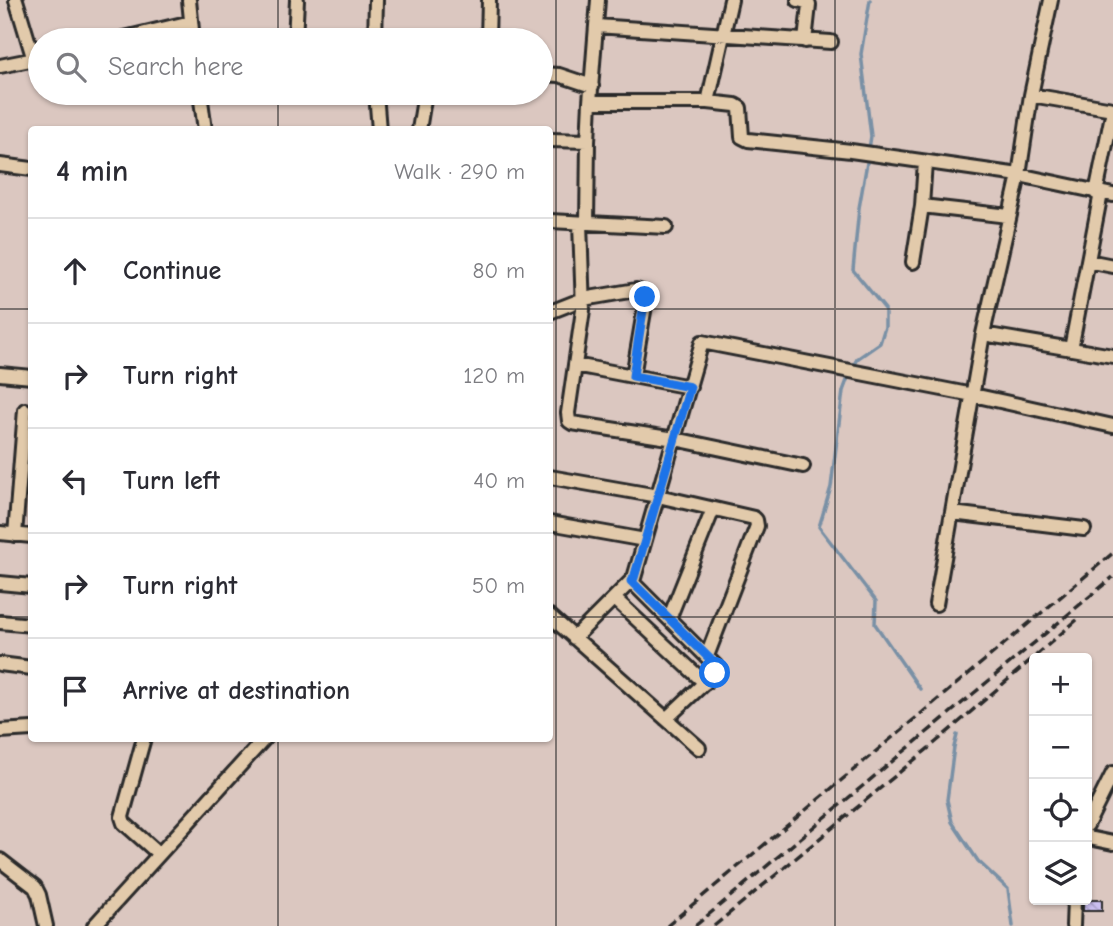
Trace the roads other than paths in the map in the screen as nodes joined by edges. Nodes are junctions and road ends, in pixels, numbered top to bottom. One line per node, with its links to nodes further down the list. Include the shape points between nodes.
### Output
1 (16, 0): 17 (street)
2 (190, 0): 10 (street)
3 (297, 0): 14 (street)
4 (376, 0): 15 (street)
5 (489, 0): 16 (street)
6 (598, 0): 11 (street)
7 (731, 0): 18 (street)
8 (797, 0): 19 (street, via 809,5)
9 (1051, 0): 25 (street)
10 (191, 22): 12 (street); 13 (street)
11 (596, 26): 18 (street); 24 (street)
12 (166, 28)
13 (192, 28)
14 (296, 28)
15 (375, 28)
16 (488, 28)
17 (28, 34)
18 (724, 35): 19 (street); 27 (street)
19 (805, 41): 20 (street)
20 (831, 42)
21 (28, 61): 22 (street)
22 (0, 66)
23 (553, 75): 24 (street)
24 (592, 86): 26 (street)
25 (1031, 95): 31 (street); 40 (street)
26 (590, 102): 27 (street); 36 (street)
27 (708, 102): 37 (street, via 740,108 741,133 748,140)
28 (202, 105): 32 (street)
29 (377, 105): 33 (street)
30 (423, 105): 34 (street)
31 (1113, 110): 41 (street)
32 (204, 126)
33 (379, 126)
34 (420, 126)
35 (553, 140): 36 (street)
36 (588, 141): 45 (street)
37 (925, 162): 40 (street); 42 (street)
38 (0, 165): 39 (street)
39 (28, 168)
40 (1018, 175): 41 (street); 43 (street)
41 (1103, 194): 47 (street)
42 (922, 206): 43 (street); 48 (street)
43 (1009, 216): 52 (street)
44 (553, 221): 45 (street)
45 (584, 223): 46 (street); 50 (street)
46 (666, 227)
47 (1088, 261): 49 (street); 53 (street)
48 (913, 262)
49 (1113, 266)
50 (583, 299): 51 (street); 55 (street); 57 (street, via 636,290 644,293)
51 (553, 311)
52 (983, 334): 53 (street); 60 (street)
53 (1070, 349): 54 (street)
54 (1113, 356)
55 (575, 365): 57 (street); 63 (street, via 569,421)
56 (0, 374): 58 (street)
57 (633, 376): 59 (street)
58 (28, 377)
59 (690, 387): 60 (street, via 702,342); 63 (street)
60 (974, 395): 62 (street); 68 (street)
61 (25, 410): 72 (street)
62 (1113, 426)
63 (675, 439): 64 (street); 66 (street)
64 (803, 466)
65 (553, 478): 66 (street)
66 (658, 496): 67 (street); 74 (street)
67 (713, 509): 80 (street); 85 (street, via 754,518 757,526)
68 (952, 513): 70 (street); 79 (street)
69 (553, 524): 74 (street)
70 (1084, 529)
71 (0, 533): 72 (street)
72 (15, 535): 73 (street)
73 (28, 536)
74 (645, 540): 75 (street)
75 (631, 581): 78 (street); 80 (street)
76 (0, 583): 77 (street)
77 (28, 586)
78 (614, 598): 84 (street); 88 (street)
79 (936, 604)
80 (669, 619): 85 (street)
81 (553, 620): 84 (street)
82 (0, 622): 83 (street)
83 (28, 625)
84 (574, 638): 89 (street)
85 (707, 656): 88 (street, via 716,670)
86 (0, 664): 87 (street)
87 (28, 668)
88 (705, 683): 89 (street)
89 (666, 719): 94 (street)
90 (28, 729): 91 (street)
91 (0, 731)
92 (143, 742): 99 (street, via 122,817)
93 (261, 742): 99 (street)
94 (699, 748)
95 (1113, 773): 96 (street)
96 (1092, 815)
97 (1092, 839): 98 (street)
98 (1113, 843)
99 (159, 854): 103 (street)
100 (0, 860): 102 (street, via 35,887)
101 (1074, 905): 104 (street)
102 (46, 926)
103 (94, 926)
104 (1073, 926)

